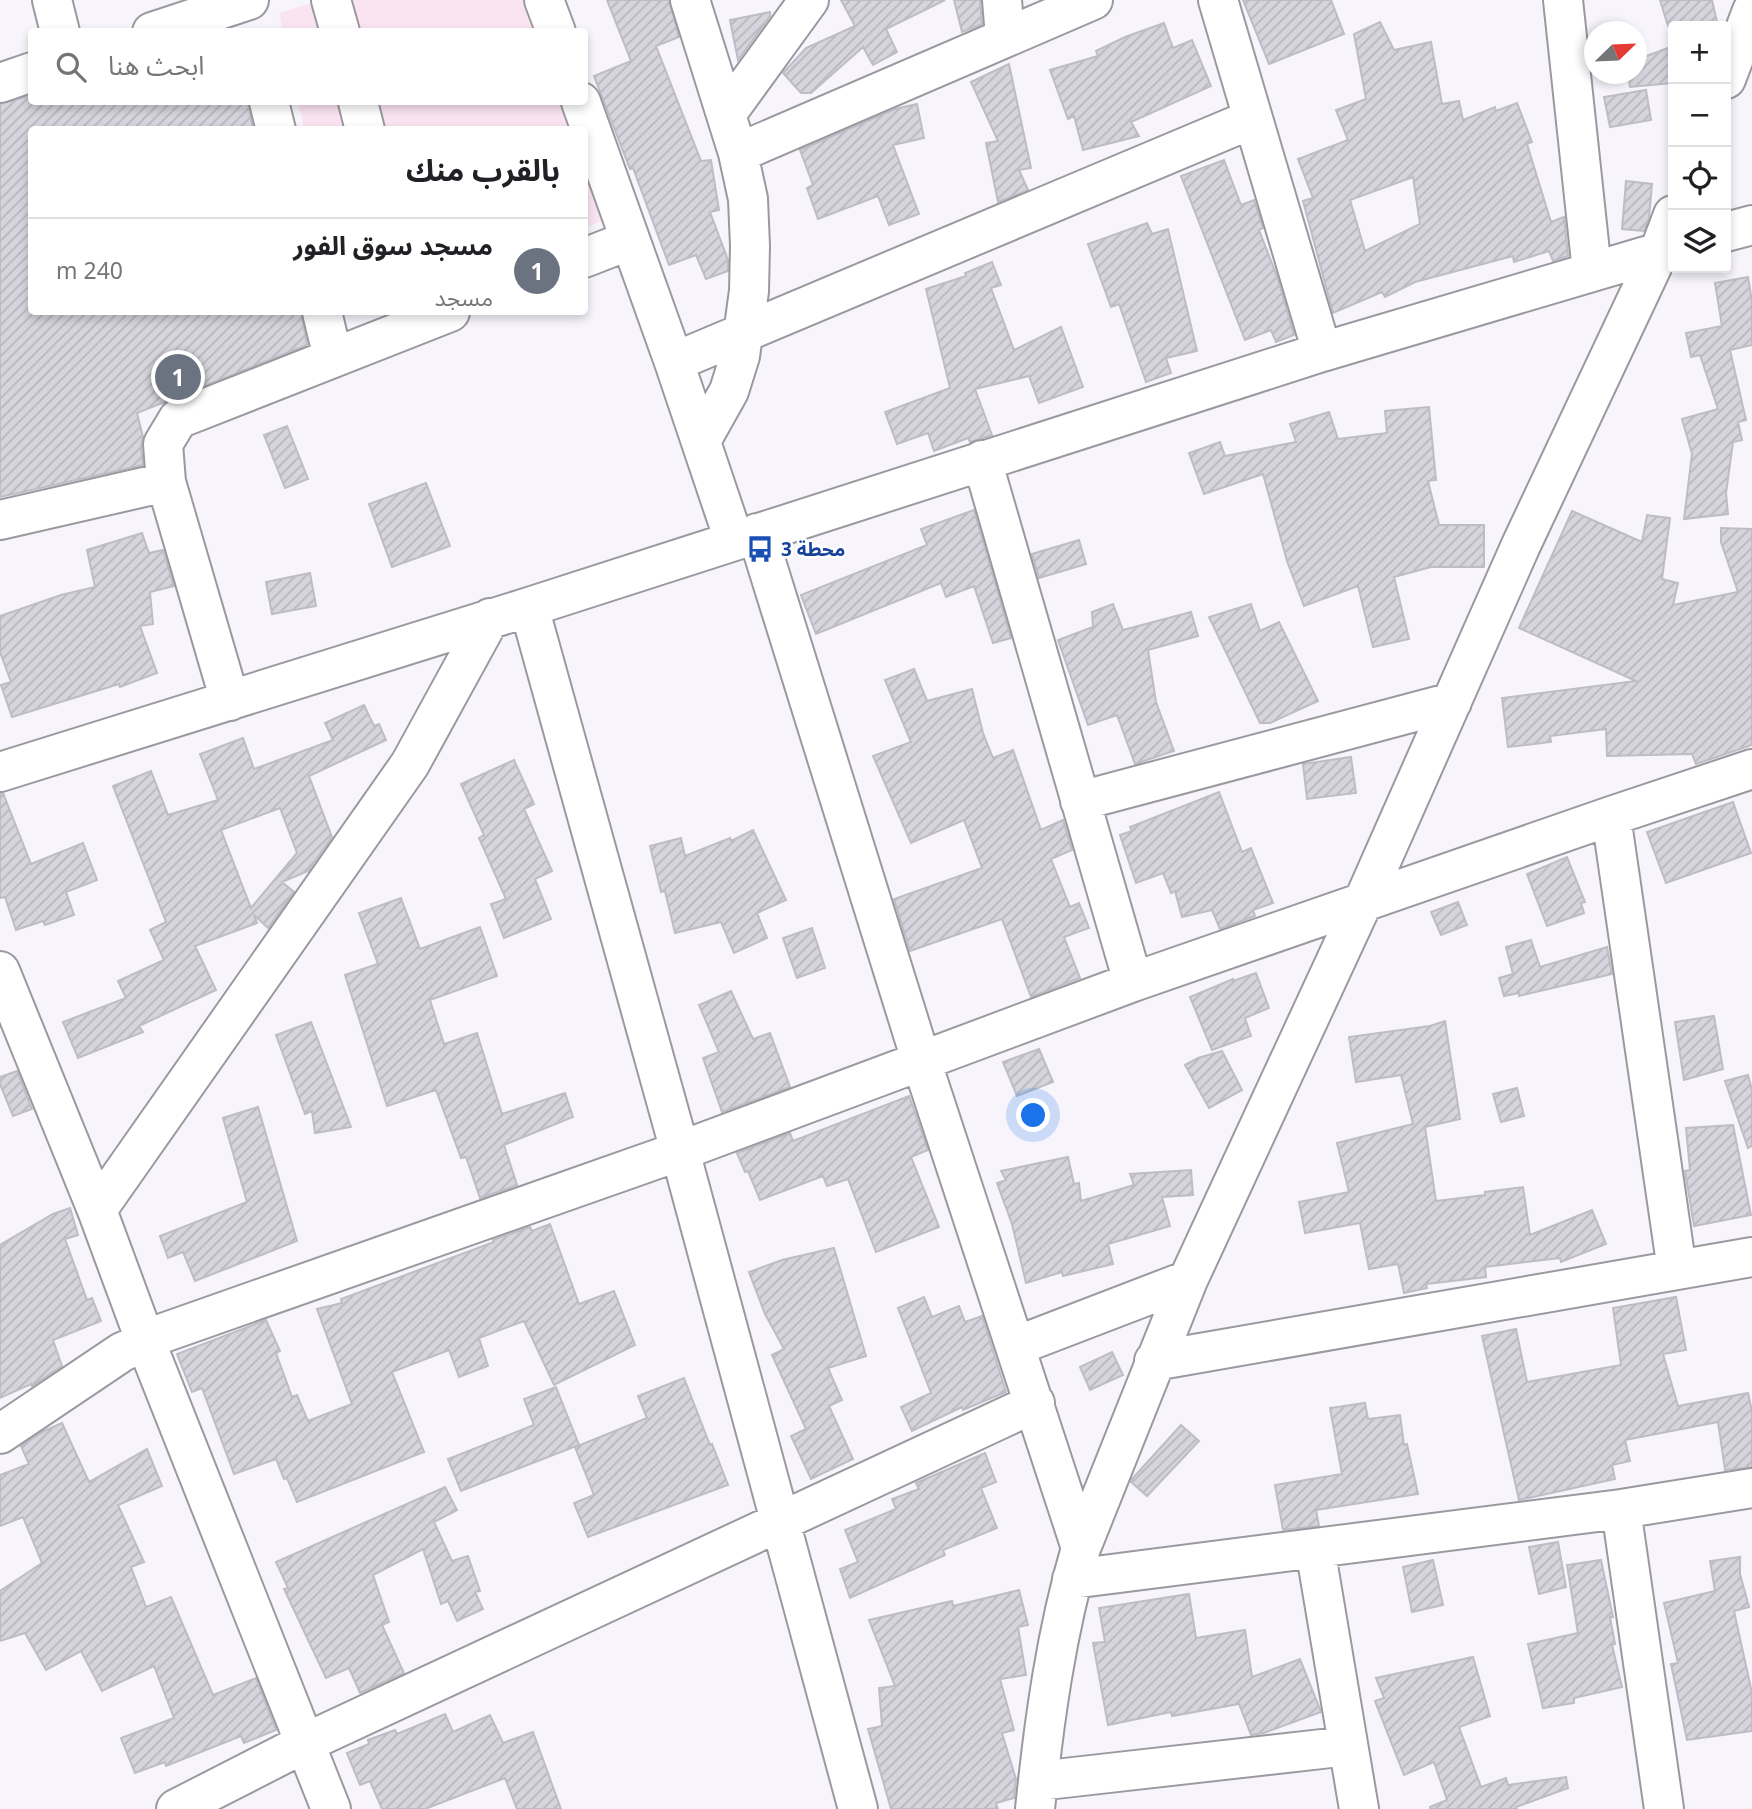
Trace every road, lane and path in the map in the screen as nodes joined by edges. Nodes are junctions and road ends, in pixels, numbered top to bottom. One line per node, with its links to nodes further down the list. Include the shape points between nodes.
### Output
1 (52, 0): 12 (street)
2 (331, 0): 14 (street)
3 (544, 0): 15 (street)
4 (690, 0): 21 (street)
5 (809, 0): 21 (street)
6 (1093, 0): 11 (street)
7 (1218, 0): 22 (street)
8 (1563, 0): 32 (street)
9 (248, 11): 13 (street)
10 (1752, 11): 16 (street)
11 (1004, 18): 26 (street)
12 (59, 28)
13 (170, 28)
14 (339, 28)
15 (554, 28)
16 (1731, 66)
17 (28, 73): 18 (street)
18 (0, 83)
19 (271, 105): 23 (street)
20 (359, 105): 24 (street)
21 (727, 113): 26 (street)
22 (1252, 119): 36 (street); 37 (street)
23 (275, 126)
24 (364, 126)
25 (588, 130): 29 (street)
26 (738, 153): 36 (street, via 748,199 750,246)
27 (1752, 225): 28 (street)
28 (1731, 231)
29 (630, 240): 31 (street); 39 (street)
30 (1666, 250): 32 (street); 48 (street, via 1521,545)
31 (588, 256)
32 (1592, 271): 37 (street)
33 (323, 315): 38 (street)
34 (433, 315): 35 (street)
35 (410, 319): 38 (street)
36 (744, 332): 39 (street); 40 (street, via 729,391)
37 (1322, 352): 41 (street)
38 (333, 358): 42 (street, via 178,419 163,444)
39 (674, 362): 40 (street)
40 (701, 441): 44 (street)
41 (982, 460): 44 (street); 51 (street)
42 (166, 482): 43 (street); 47 (street)
43 (0, 520)
44 (746, 537): 45 (street); 56 (street)
45 (529, 607): 46 (street); 57 (street)
46 (490, 618): 47 (street); 58 (street, via 410,764)
47 (230, 701): 50 (street)
48 (1452, 702): 51 (street); 53 (street)
49 (1752, 769): 52 (street)
50 (0, 772)
51 (1080, 801): 55 (street)
52 (1611, 816): 53 (street); 60 (street)
53 (1363, 902): 55 (street); 61 (street)
54 (0, 971): 58 (street)
55 (1133, 982): 56 (street)
56 (921, 1060): 57 (street); 63 (street)
57 (680, 1151): 62 (street); 69 (street)
58 (97, 1210): 62 (street)
59 (1752, 1257): 60 (street)
60 (1677, 1270): 64 (street)
61 (1188, 1280): 63 (street); 64 (street)
62 (145, 1340): 66 (street); 72 (street)
63 (1016, 1346): 65 (street)
64 (1154, 1361): 71 (street)
65 (1035, 1403): 69 (street); 71 (street)
66 (0, 1434)
67 (1752, 1488): 68 (street)
68 (1621, 1509): 70 (street); 79 (street)
69 (780, 1522): 72 (street); 77 (street)
70 (1315, 1548): 71 (street); 73 (street)
71 (1077, 1564): 74 (street, via 1049,1690)
72 (305, 1743): 75 (street); 76 (street)
73 (1348, 1746): 74 (street); 78 (street)
74 (1037, 1795)
75 (176, 1809)
76 (331, 1809)
77 (858, 1809)
78 (1359, 1809)
79 (1664, 1809)

